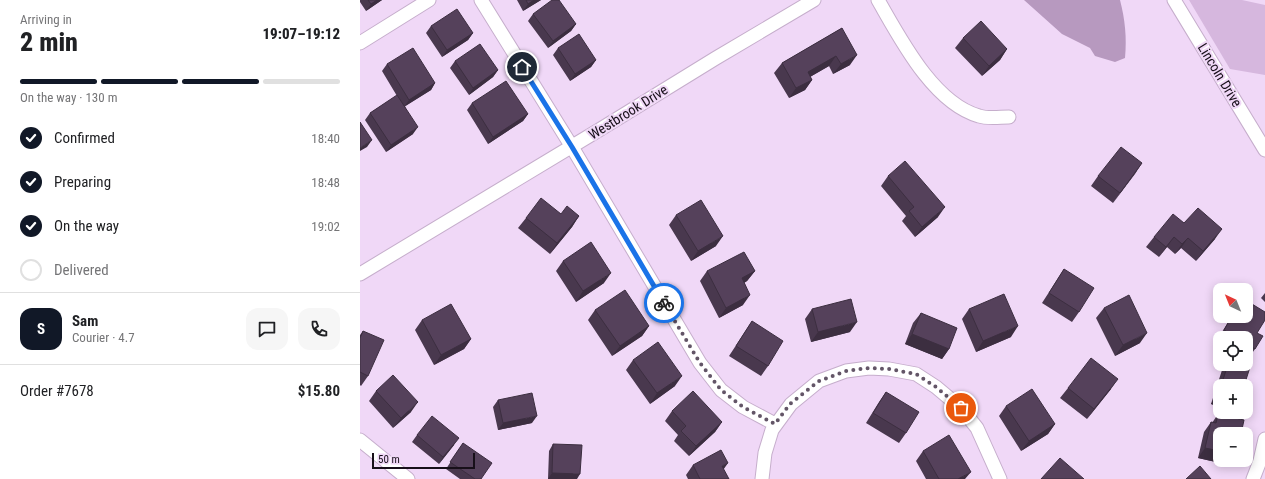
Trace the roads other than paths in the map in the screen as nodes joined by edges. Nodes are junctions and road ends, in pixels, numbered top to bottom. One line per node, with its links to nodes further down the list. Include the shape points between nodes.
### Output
1 (429, 0): 6 (street)
2 (481, 0): 8 (street)
3 (814, 0): 8 (street, Westbrook Drive)
4 (878, 0): 7 (street, via 909,54 944,96 964,110 980,116)
5 (1174, 0): 9 (street, Lincoln Drive)
6 (360, 43)
7 (1009, 118)
8 (572, 147): 10 (street, Westbrook Drive); 11 (street, via 700,363 721,390 743,407)
9 (1265, 150)
10 (360, 274)
11 (775, 424): 15 (street, via 765,453); 16 (street, via 790,404 819,381 846,371 869,368 916,374 961,408 977,428)
12 (1265, 439): 17 (street)
13 (360, 440): 14 (street)
14 (408, 479)
15 (762, 479)
16 (1000, 479)
17 (1253, 479)

